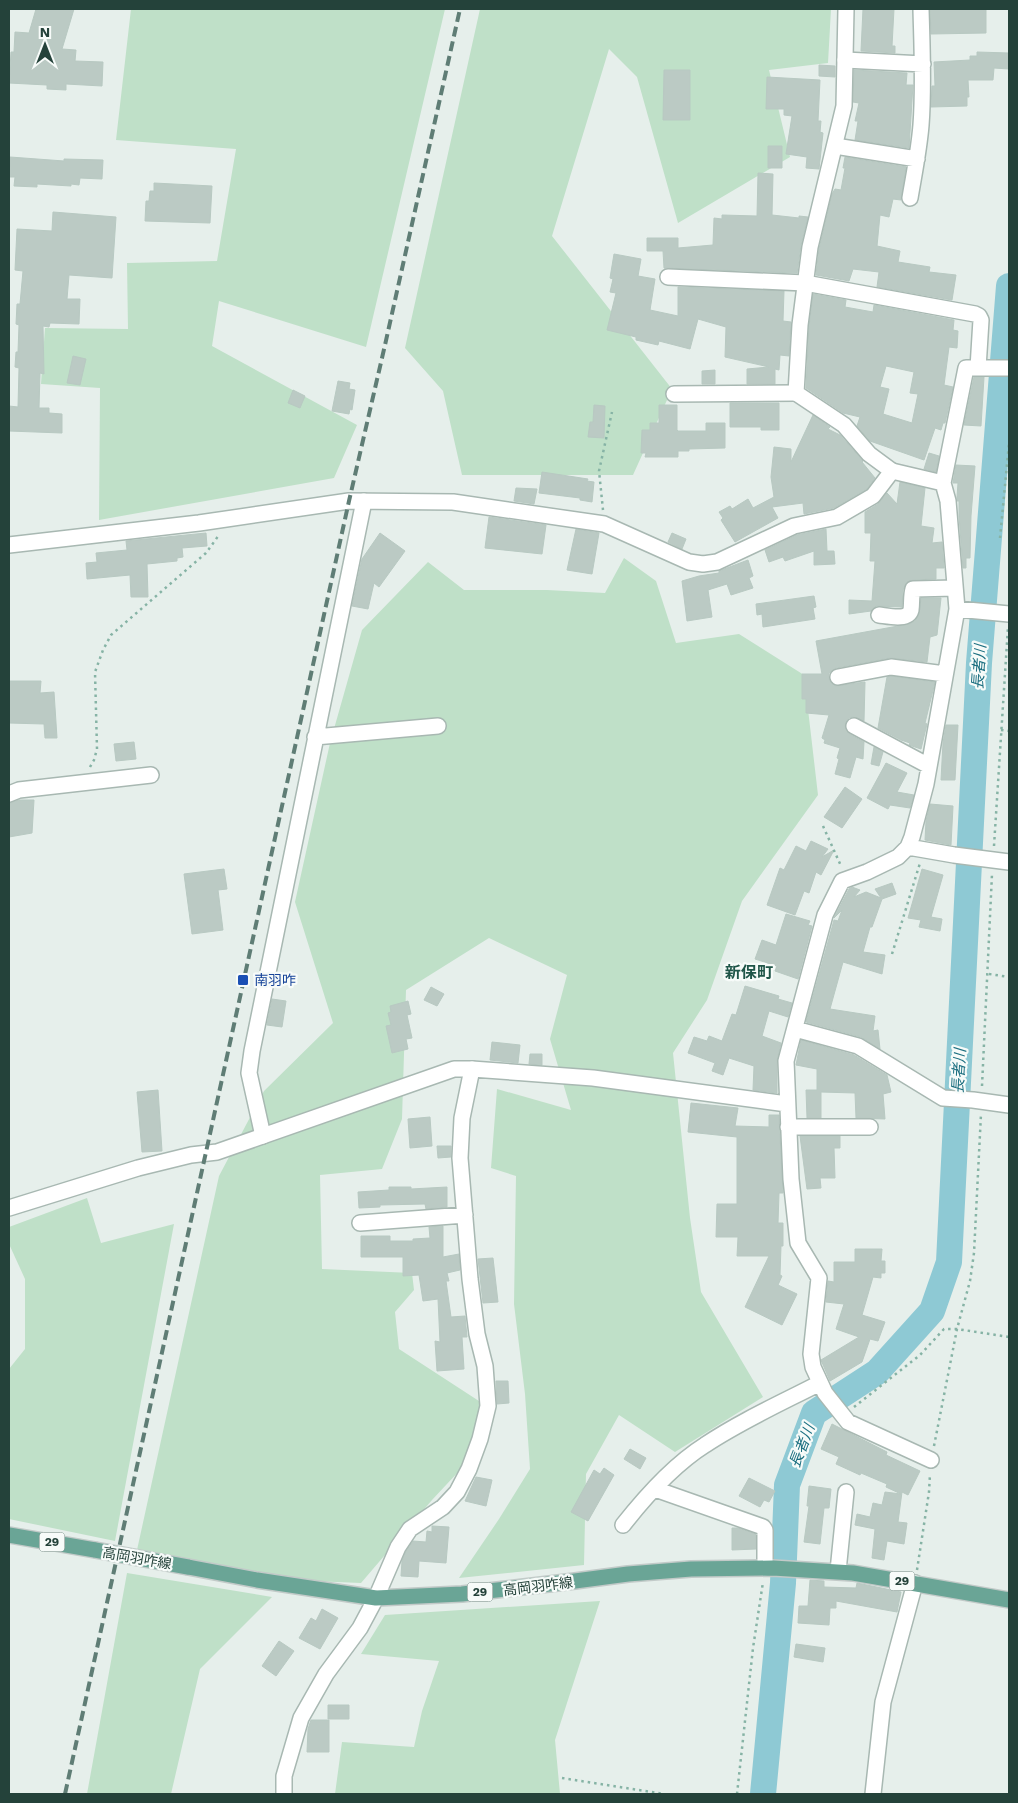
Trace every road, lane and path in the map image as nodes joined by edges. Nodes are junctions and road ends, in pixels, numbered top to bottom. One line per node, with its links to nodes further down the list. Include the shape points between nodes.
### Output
1 (846, 9): 3 (street)
2 (921, 9): 4 (street)
3 (846, 60): 4 (street); 5 (street, via 844,106)
4 (923, 64): 6 (street)
5 (835, 146): 6 (street); 9 (street, via 810,247)
6 (917, 159): 7 (street)
7 (910, 198)
8 (668, 277): 9 (street)
9 (805, 283): 10 (street, via 979,316); 12 (street)
10 (983, 368): 11 (street); 17 (street, via 966,368)
11 (1009, 368)
12 (796, 393): 13 (street); 16 (street, via 844,425 869,454)
13 (674, 394)
14 (612, 412): 20 (path, via 599,471)
15 (1009, 443): 21 (path)
16 (892, 471): 17 (street); 20 (street, via 873,496 837,517 794,526 710,563 689,562)
17 (943, 483): 23 (street, via 948,501)
18 (364, 501): 19 (street); 20 (street, via 453,502); 33 (street)
19 (232, 517): 22 (street); 36 (path, via 206,553 111,635 95,672 97,749 90,767)
20 (604, 524)
21 (1000, 538)
22 (9, 545)
23 (955, 588): 24 (street); 26 (street, via 913,588 907,615)
24 (964, 609): 25 (street); 27 (street)
25 (1009, 613): 31 (path)
26 (879, 615)
27 (945, 674): 28 (street, via 891,668); 34 (street)
28 (838, 677)
29 (438, 726): 33 (street)
30 (854, 726): 34 (street)
31 (1001, 730): 32 (path); 41 (path)
32 (1009, 731)
33 (316, 737): 54 (street, via 249,1073)
34 (929, 766): 39 (street)
35 (151, 775): 36 (street)
36 (89, 782): 37 (street)
37 (9, 794)
38 (823, 826): 43 (path)
39 (908, 846): 40 (street); 43 (street, via 898,857)
40 (924, 849): 41 (street); 44 (path)
41 (986, 858): 42 (street); 45 (path)
42 (1009, 862)
43 (847, 879): 47 (street, via 842,881 825,915)
44 (892, 954)
45 (989, 974): 46 (path); 49 (path)
46 (1009, 977)
47 (795, 1029): 49 (street, via 858,1046 943,1098); 50 (street, via 786,1061)
48 (472, 1069): 50 (street, via 593,1078); 54 (street, via 454,1069); 56 (street, via 462,1118 460,1158)
49 (977, 1100): 51 (street); 58 (path, via 974,1253)
50 (787, 1104): 52 (street)
51 (1009, 1105)
52 (788, 1127): 53 (street); 60 (street, via 798,1243 819,1278 811,1354)
53 (870, 1127)
54 (263, 1136): 55 (street, via 217,1152 138,1168)
55 (9, 1208)
56 (464, 1216): 57 (street); 70 (street, via 488,1406 475,1454 457,1492 443,1507 410,1529 398,1547)
57 (360, 1223)
58 (957, 1329): 59 (path); 61 (path, via 944,1329 920,1355); 62 (path)
59 (1009, 1337)
60 (822, 1388): 61 (street); 63 (street, via 737,1425 703,1446)
61 (841, 1414): 62 (street, via 852,1425)
62 (931, 1460): 69 (path)
63 (655, 1489): 65 (street); 67 (street, via 763,1527)
64 (846, 1492): 68 (street)
65 (623, 1525)
66 (9, 1535): 70 (main road, 高岡羽咋線 / 29, bridge)
67 (769, 1568): 68 (main road, 高岡羽咋線 / 29); 70 (main road, 高岡羽咋線 / 29, via 691,1569 462,1594); 75 (path, via 753,1648)
68 (838, 1571): 69 (main road, 高岡羽咋線 / 29)
69 (915, 1583): 71 (main road, 高岡羽咋線 / 29); 76 (street, via 883,1702)
70 (376, 1598): 73 (street, via 301,1718 284,1776)
71 (1009, 1600)
72 (562, 1778): 74 (path)
73 (284, 1794)
74 (664, 1794)
75 (737, 1794)
76 (873, 1794)

